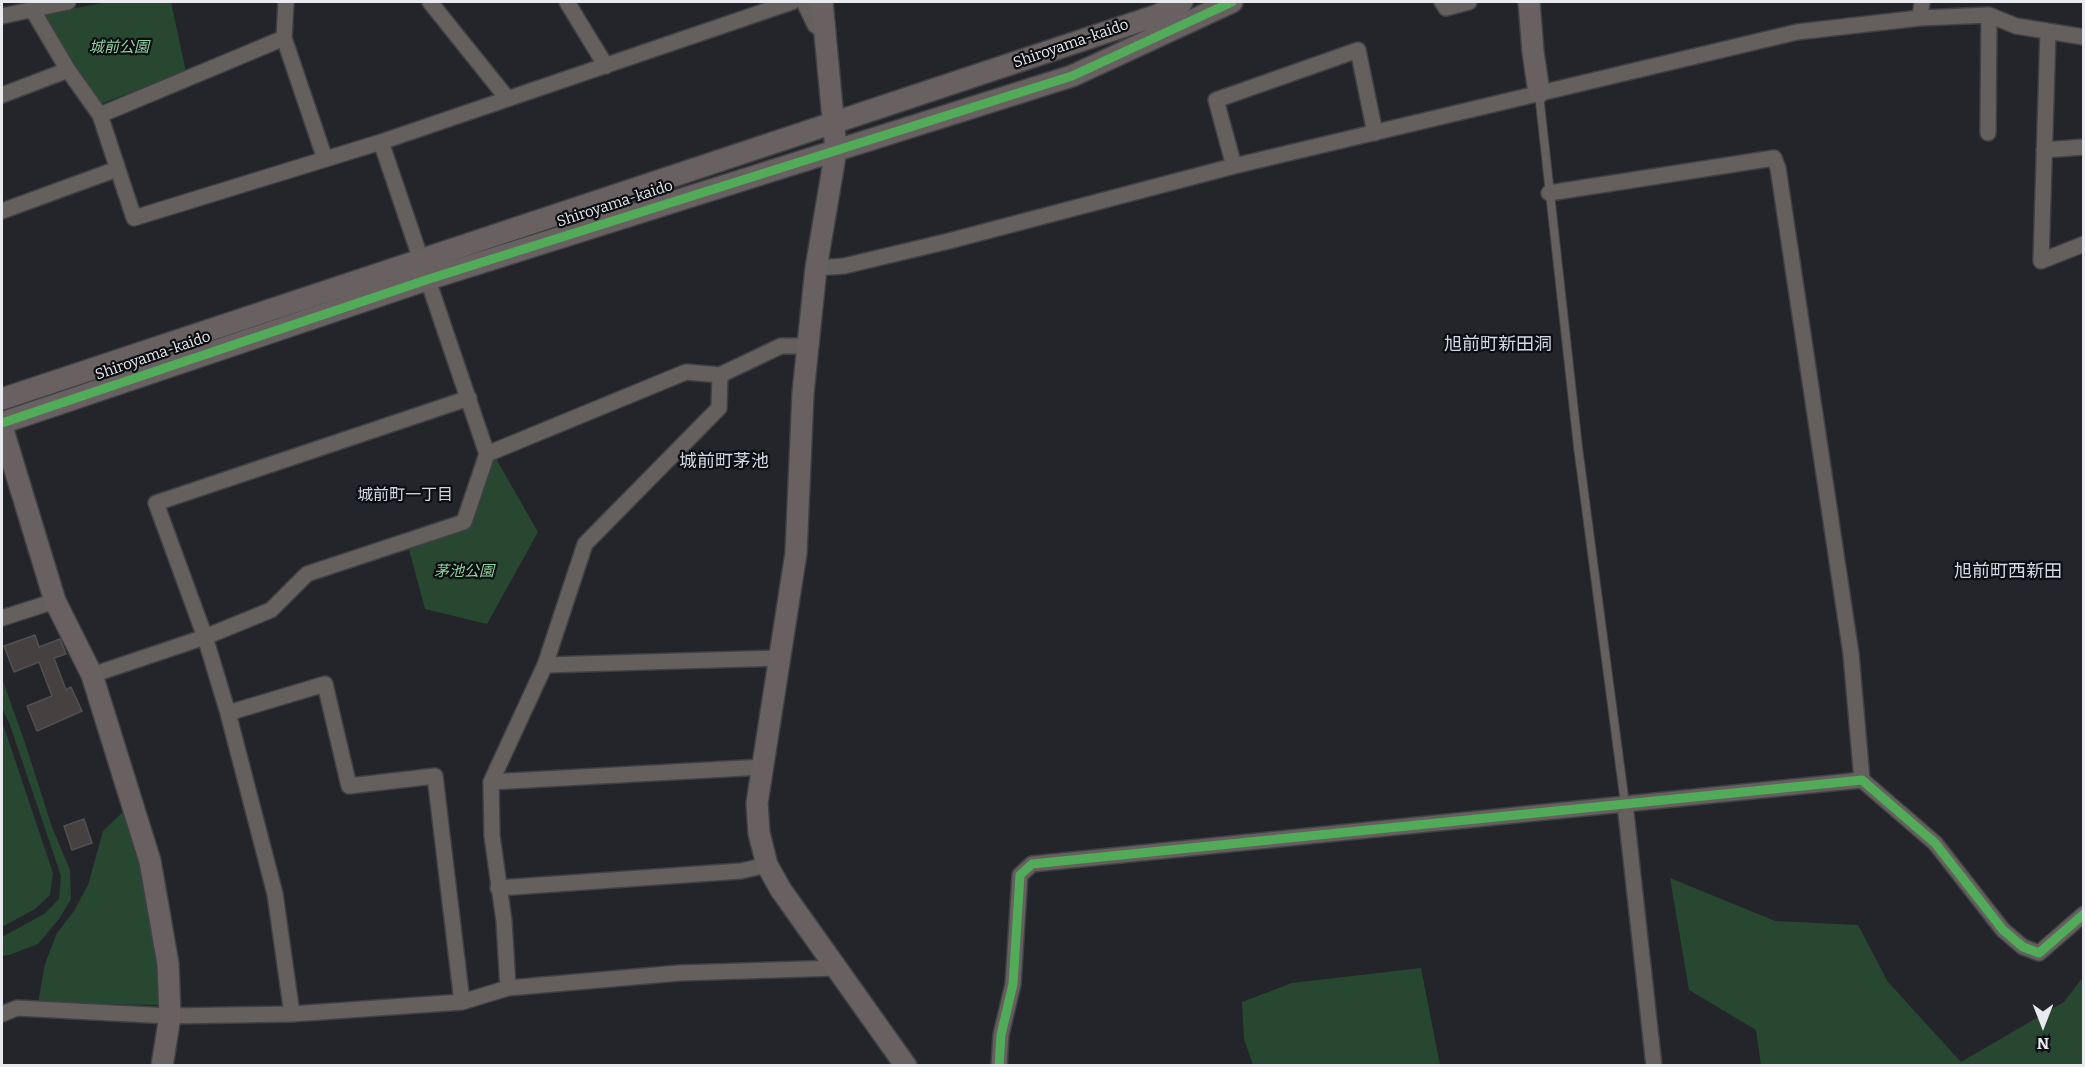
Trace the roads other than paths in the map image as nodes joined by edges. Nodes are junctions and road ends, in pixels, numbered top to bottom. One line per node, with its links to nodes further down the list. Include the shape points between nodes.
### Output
1 (68, 2): 15 (street)
2 (286, 2): 22 (street)
3 (430, 2): 27 (street)
4 (567, 2): 23 (street)
5 (792, 2): 23 (street)
6 (804, 2): 20 (street, via 815,25)
7 (822, 2): 20 (street)
8 (1182, 2): 14 (street, Shiroyama-kaido)
9 (1232, 2): 34 (street, Shiroyama-kaido, via 1072,76)
10 (1442, 2): 11 (street, via 1446,8)
11 (1469, 2)
12 (1529, 2): 25 (street)
13 (1922, 2): 18 (street)
14 (1155, 8): 29 (street, Shiroyama-kaido)
15 (32, 9): 17 (street); 24 (street)
16 (1989, 15): 18 (street); 19 (street, via 2016,26); 31 (street)
17 (2, 16)
18 (1920, 18): 25 (street, via 1797,32)
19 (2048, 31): 21 (street); 35 (street)
20 (824, 32): 29 (street)
21 (2084, 37)
22 (284, 38): 28 (street); 36 (street)
23 (606, 66): 27 (street)
24 (68, 70): 26 (street); 28 (street)
25 (1539, 92): 30 (street); 39 (lane)
26 (2, 95)
27 (507, 98): 32 (street)
28 (100, 115): 38 (street)
29 (833, 124): 34 (street); 42 (street, Shiroyama-kaido)
30 (1376, 133): 37 (street); 37 (street, via 1359,51 1216,100)
31 (1988, 134)
32 (381, 142): 36 (street); 42 (street)
33 (2084, 147): 35 (street)
34 (836, 150): 43 (street); 44 (street, Shiroyama-kaido)
35 (2044, 150): 41 (street, via 2041,261)
36 (325, 159): 38 (street, via 134,218)
37 (1234, 166): 43 (street, via 949,241 844,266)
38 (117, 169): 40 (street)
39 (1549, 193): 59 (street, via 1774,158 1851,654); 61 (lane)
40 (2, 211)
41 (2084, 244)
42 (422, 259): 44 (street); 48 (street, Shiroyama-kaido)
43 (816, 268): 45 (street)
44 (429, 279): 47 (street); 49 (street, Shiroyama-kaido)
45 (808, 346): 46 (street, via 781,346); 54 (street, via 796,553)
46 (720, 375): 50 (street, via 686,372); 55 (street, via 718,408 585,544)
47 (469, 398): 50 (street); 53 (street, via 156,503)
48 (2, 399)
49 (2, 425): 51 (street)
50 (487, 454): 53 (street, via 464,522 307,574 271,610)
51 (55, 601): 52 (street); 56 (street)
52 (2, 618)
53 (205, 637): 56 (street); 57 (street)
54 (780, 658): 55 (street); 58 (street)
55 (545, 665): 60 (street)
56 (92, 675): 70 (street, via 150,861 168,964)
57 (228, 713): 67 (street, via 325,684 349,786 435,776); 69 (street, via 275,894)
58 (763, 767): 60 (street); 62 (street, via 757,803)
59 (1862, 780): 61 (street); 64 (street, via 1935,843 2003,930 2023,947 2039,953)
60 (490, 782): 63 (street)
61 (1625, 804): 73 (street, via 1032,864 1020,875 1013,984 1001,1035); 74 (street)
62 (767, 865): 63 (street, via 741,871); 65 (street)
63 (498, 888): 66 (street)
64 (2084, 914)
65 (837, 968): 66 (street, via 679,973); 71 (street)
66 (508, 988): 67 (street)
67 (462, 1002): 69 (street)
68 (2, 1014): 70 (street, via 17,1008)
69 (292, 1014): 70 (street)
70 (170, 1016): 72 (street)
71 (901, 1064)
72 (162, 1065)
73 (999, 1065)
74 (1654, 1065)

